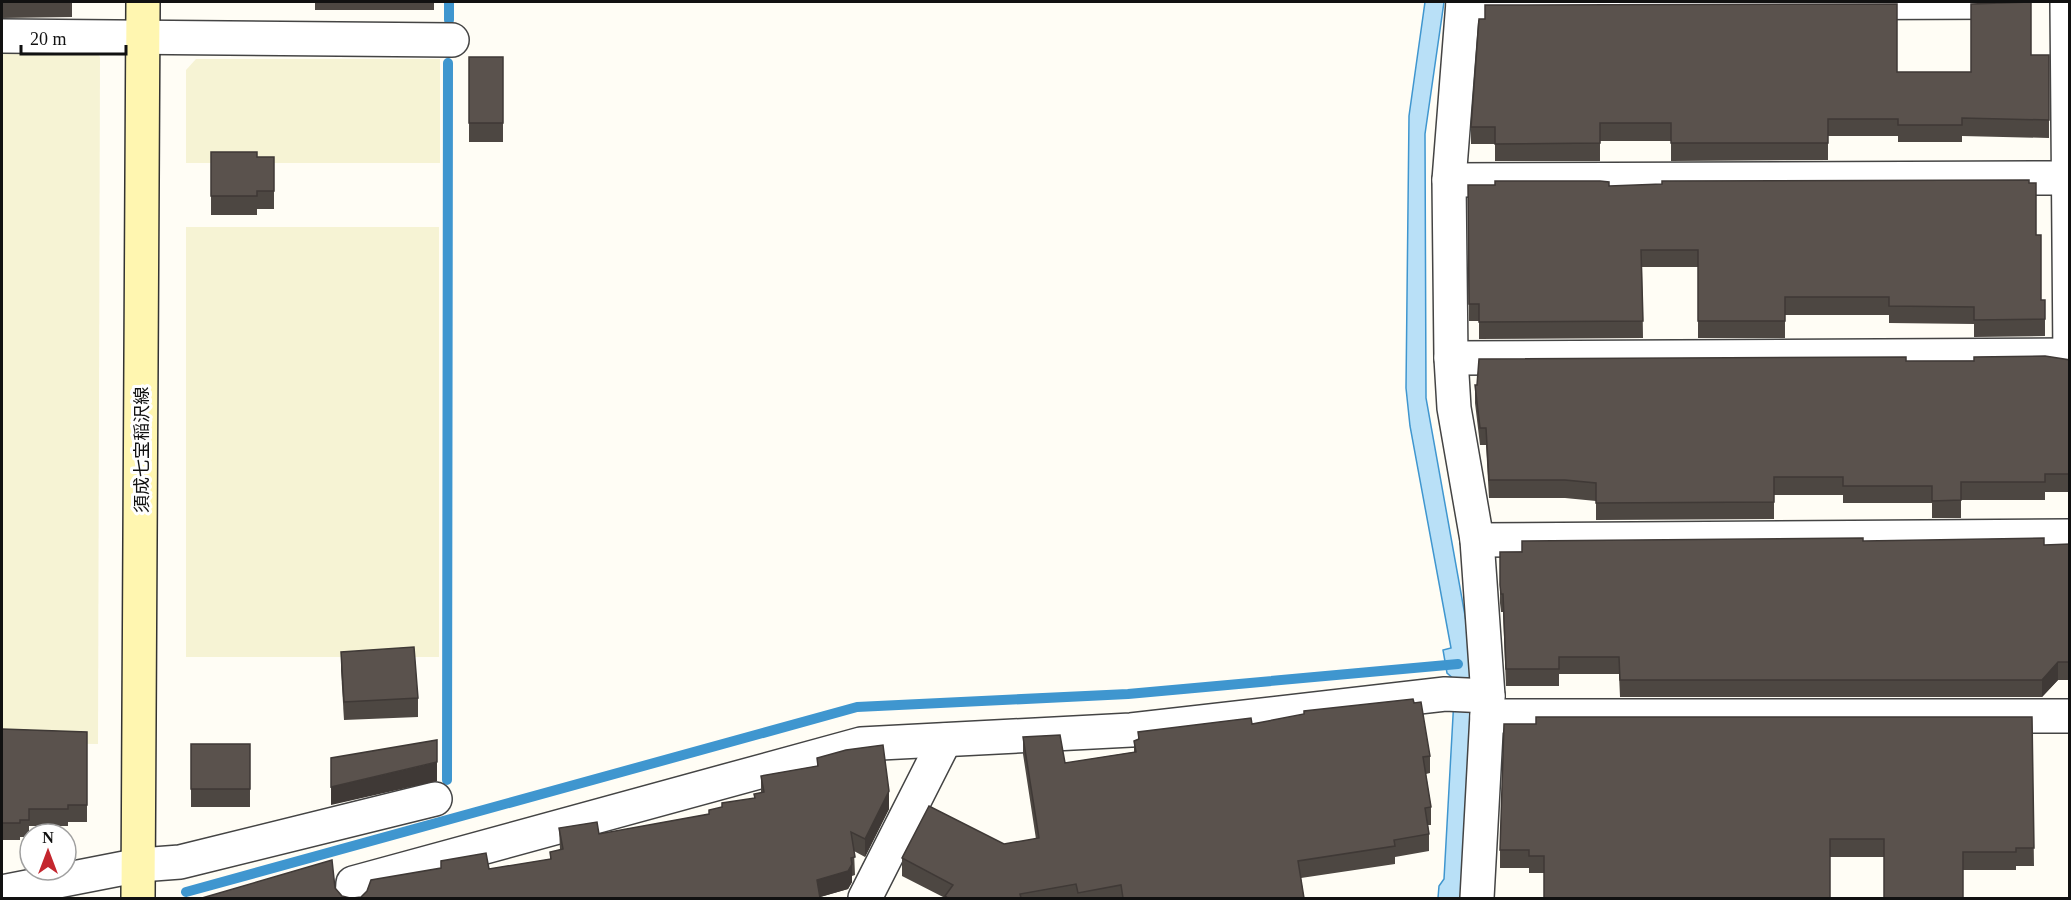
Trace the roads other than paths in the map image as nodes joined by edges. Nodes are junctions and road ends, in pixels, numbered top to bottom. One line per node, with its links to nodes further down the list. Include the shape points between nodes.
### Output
1 (143, 2): 6 (main road, 須成七宝稲沢線)
2 (2007, 2): 4 (street)
3 (2067, 2): 8 (street)
4 (1463, 3): 9 (street)
5 (2, 36): 6 (street)
6 (143, 37): 7 (street); 18 (main road, 須成七宝稲沢線)
7 (452, 40)
8 (2069, 178): 9 (street); 10 (street)
9 (1449, 180): 11 (street)
10 (2070, 356): 11 (street)
11 (1451, 358): 13 (street, via 1454,408)
12 (2070, 536): 13 (street)
13 (1477, 540): 14 (street)
14 (1476, 701): 15 (street); 16 (street, via 1131,730); 23 (street)
15 (2070, 716)
16 (945, 740): 21 (street, via 861,744 353,883); 22 (street)
17 (435, 799): 18 (street, via 180,862)
18 (140, 865): 19 (street); 20 (main road, 須成七宝稲沢線)
19 (2, 892)
20 (138, 898)
21 (352, 898)
22 (865, 898)
23 (1477, 898)

